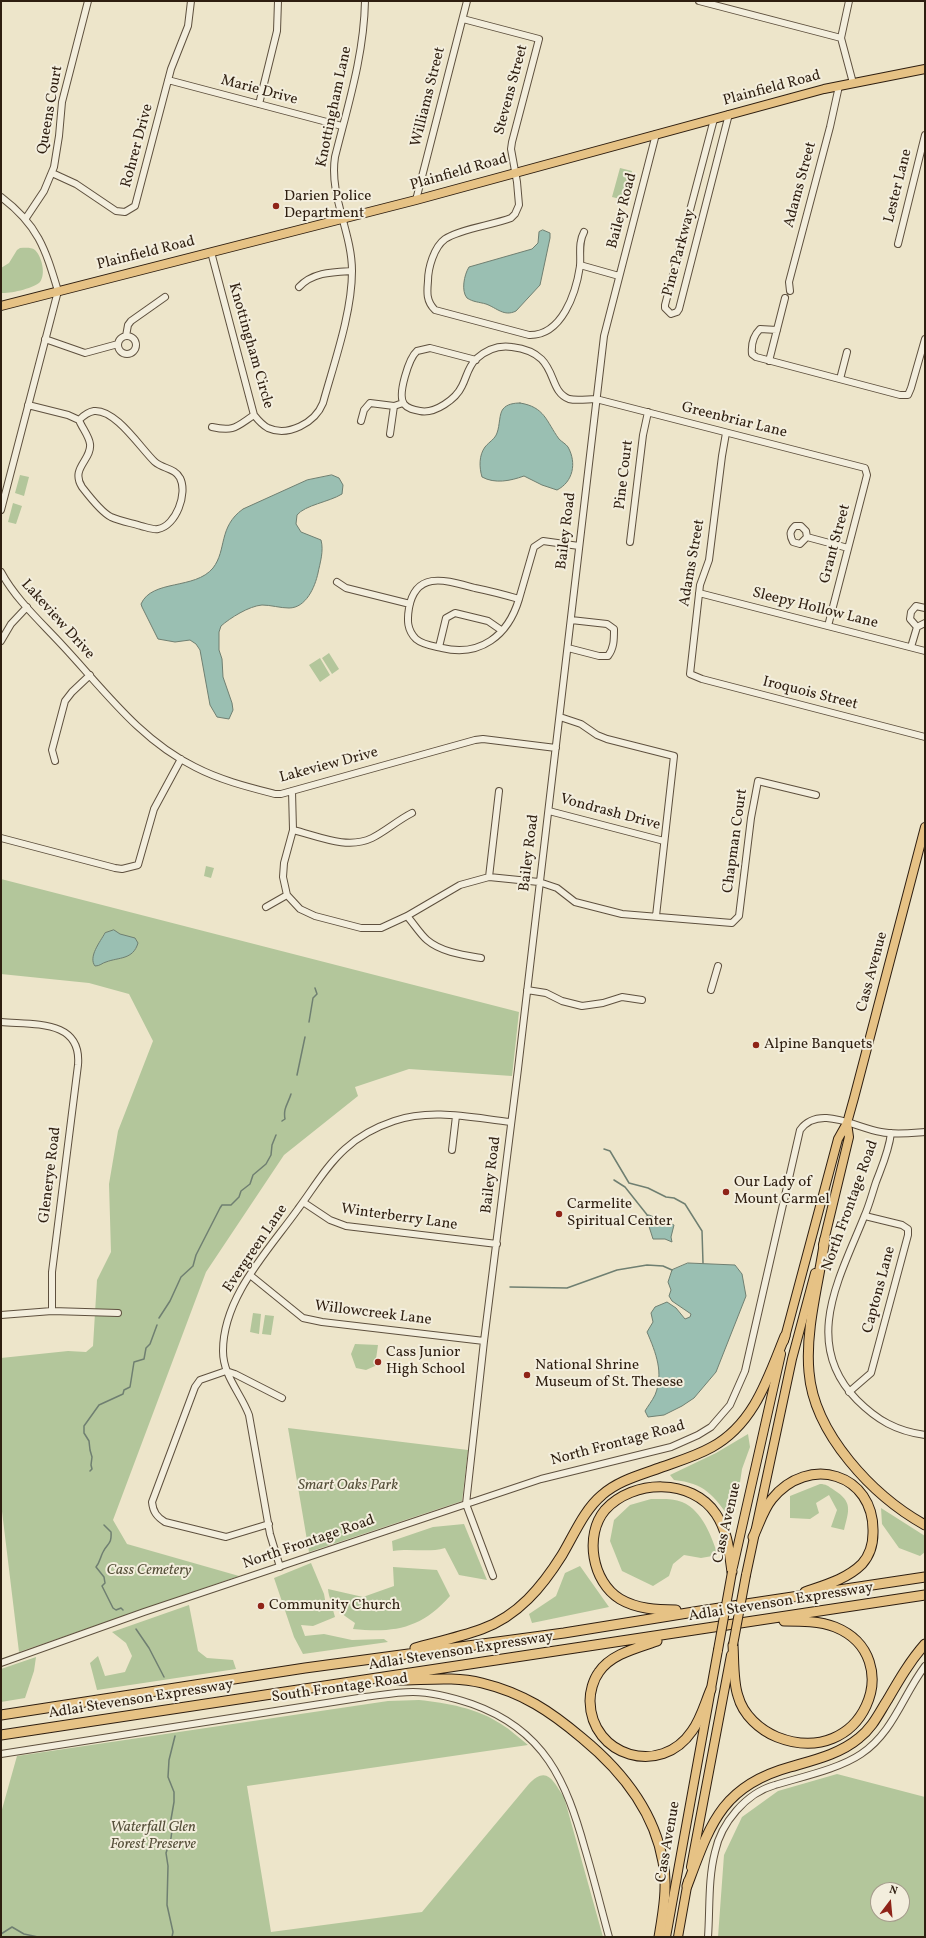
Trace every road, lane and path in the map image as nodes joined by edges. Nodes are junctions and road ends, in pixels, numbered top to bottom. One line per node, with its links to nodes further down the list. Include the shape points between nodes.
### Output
1 (88, 1): 21 (street, Queens Court, via 65,86 60,113 60,136)
2 (191, 1): 11 (street, Rohrer Drive, via 186,33)
3 (278, 1): 14 (street, via 277,31)
4 (365, 1): 17 (street, Knottingham Lane, via 360,56)
5 (467, 1): 8 (street, Williams Street)
6 (699, 1): 9 (street)
7 (849, 1): 9 (street)
8 (462, 19): 20 (street, Stevens Street, via 539,39 512,142); 23 (street, Williams Street)
9 (841, 38): 12 (street)
10 (925, 69): 12 (main road, Plainfield Road)
11 (168, 80): 14 (street, Marie Drive); 21 (street, Rohrer Drive, via 137,201 132,208 125,212 116,211 76,184)
12 (853, 82): 13 (main road, Plainfield Road)
13 (839, 86): 15 (main road, Plainfield Road); 36 (street, Adams Street, via 789,282)
14 (259, 104): 17 (street, Marie Drive)
15 (729, 114): 16 (main road, Plainfield Road); 27 (street, Pine Parkway)
16 (714, 119): 18 (main road, Plainfield Road); 26 (street, Pine Parkway)
17 (342, 126): 25 (street, Knottingham Lane, via 333,170)
18 (656, 134): 20 (main road, Plainfield Road); 33 (street, Bailey Road)
19 (925, 135): 29 (street, Lester Lane)
20 (515, 172): 23 (main road, Plainfield Road); 31 (street, Stevens Street, via 519,205 514,216 450,236 439,245 428,275 427,297 430,304 435,310 529,335 538,335 548,331 564,314)
21 (52, 173): 24 (street, Queens Court, via 40,199)
22 (1, 197): 24 (street)
23 (416, 200): 25 (main road, Plainfield Road)
24 (26, 218): 35 (street, via 45,249)
25 (342, 218): 30 (main road, Plainfield Road); 32 (street, Knottingham Circle, via 349,244)
26 (687, 222): 27 (street); 27 (street, Pine Parkway, via 665,305 671,314 678,309)
27 (700, 226)
28 (584, 232): 31 (street, Stevens Street, via 580,244)
29 (898, 244)
30 (211, 252): 35 (main road, Plainfield Road); 54 (street, Knottingham Circle)
31 (580, 266): 33 (street)
32 (352, 271): 34 (street, via 330,272 307,278); 54 (street, Knottingham Circle, via 348,309 319,412 306,424 280,430 267,427)
33 (619, 276): 49 (street, Bailey Road, via 604,336)
34 (300, 286)
35 (58, 291): 39 (main road, Plainfield Road); 42 (street)
36 (790, 291)
37 (166, 297): 41 (street, via 131,321)
38 (785, 298): 40 (street)
39 (1, 306)
40 (777, 330): 47 (street); 47 (street, via 760,329 751,347 752,354)
41 (126, 336): 44 (street, via 121,338); 44 (street, via 132,337 136,342 133,353 121,353)
42 (45, 339): 44 (street, via 85,353); 51 (street)
43 (925, 339): 48 (street, via 908,395)
44 (118, 344)
45 (846, 352): 48 (street)
46 (476, 360): 49 (street, Greenbriar Lane, via 488,351 500,347 530,351 544,361 562,395 571,400); 50 (street, via 469,368 459,391 440,407 422,412 409,408); 50 (street, via 430,348 417,351 410,361 401,394)
47 (769, 361): 48 (street)
48 (840, 379)
49 (596, 399): 53 (street, Greenbriar Lane); 64 (street, Bailey Road)
50 (404, 403): 52 (street)
51 (28, 405): 55 (street); 61 (street)
52 (394, 406): 56 (street, via 370,403 364,410); 59 (street)
53 (648, 412): 58 (street, Greenbriar Lane); 63 (street, Pine Court)
54 (254, 415): 57 (street, via 236,427 226,430)
55 (79, 420): 55 (street, via 94,412 109,414 156,463 178,475 182,495 170,523 158,529 151,528 113,518 102,510 79,479 80,467 90,446)
56 (361, 421)
57 (212, 427)
58 (726, 433): 60 (street, Greenbriar Lane); 68 (street, Adams Street, via 709,560)
59 (390, 434)
60 (865, 468): 65 (street, Grant Street, via 867,474)
61 (1, 510)
62 (807, 537): 65 (street)
63 (630, 542)
64 (579, 546): 69 (street, via 543,541 534,547); 73 (street, Bailey Road)
65 (848, 548): 75 (street, Grant Street)
66 (1, 572): 71 (street, Lakeview Drive)
67 (337, 582): 70 (street, via 346,588)
68 (699, 593): 75 (street, Sleepy Hollow Lane); 83 (street, Adams Street)
69 (519, 600): 70 (street, via 439,579 421,586); 77 (street, via 514,616)
70 (410, 604): 79 (street, via 408,623 411,632 421,642)
71 (27, 606): 78 (street, via 11,624); 84 (street, Lakeview Drive)
72 (925, 608): 76 (street, via 916,606 911,612 910,619)
73 (571, 620): 81 (street, Bailey Road); 81 (street, via 607,624 614,629 613,649 608,656 599,656)
74 (925, 623): 76 (street)
75 (828, 626): 80 (street, Sleepy Hollow Lane)
76 (916, 627): 80 (street)
77 (501, 630): 79 (street, via 485,645 472,650 456,651); 79 (street, via 488,621 455,613 446,618)
78 (1, 641)
79 (439, 647)
80 (911, 647): 82 (street, Sleepy Hollow Lane)
81 (568, 648): 85 (street, Bailey Road)
82 (925, 651)
83 (690, 674): 86 (street, Iroquois Street)
84 (90, 675): 88 (street, Lakeview Drive, via 137,726); 89 (street, via 65,701 52,750)
85 (560, 717): 87 (street, Bailey Road); 98 (street, via 582,724 607,739 674,756)
86 (925, 737)
87 (556, 748): 90 (street, Lakeview Drive, via 475,740); 93 (street, Bailey Road)
88 (181, 759): 90 (street, Lakeview Drive, via 235,783 275,794); 97 (street, via 154,809 138,866 115,868)
89 (55, 761)
90 (292, 791): 96 (street)
91 (499, 791): 99 (street)
92 (816, 795): 104 (street, Chapman Court, via 758,781 750,818 739,916 732,923)
93 (548, 811): 98 (street, Vondrash Drive); 100 (street, Bailey Road)
94 (412, 813): 96 (street, via 372,838 356,842 337,841)
95 (925, 827): 113 (main road, Cass Avenue)
96 (293, 830): 101 (street, via 283,872)
97 (1, 838)
98 (664, 841): 104 (street)
99 (489, 877): 100 (street); 103 (street, via 460,885)
100 (539, 882): 104 (street, via 557,888 578,903 622,914); 107 (street, Bailey Road)
101 (287, 895): 102 (street); 103 (street, via 300,909 310,914 361,928 381,928)
102 (266, 907)
103 (407, 916): 105 (street, via 434,945)
104 (656, 916)
105 (481, 958)
106 (718, 966): 108 (street)
107 (527, 990): 109 (street, via 546,993 562,1001 582,1006 622,997); 112 (street, Bailey Road)
108 (712, 990)
109 (642, 1000)
110 (1, 1022): 122 (street, Glenerye Road, via 58,1028 69,1034 76,1044 79,1057 52,1272)
111 (456, 1116): 112 (street, Evergreen Lane); 116 (street); 117 (street, Evergreen Lane, via 412,1116 370,1130 337,1157)
112 (511, 1122): 120 (street, Bailey Road)
113 (847, 1123): 115 (street, North Frontage Road); 119 (main road, Cass Avenue, via 849,1137); 125 (main road, Cass Avenue, via 838,1139); 131 (street, North Frontage Road, via 820,1117 808,1121 800,1130 745,1371 730,1405 710,1427 686,1442 671,1447 541,1478)
114 (925, 1132): 115 (street)
115 (891, 1133): 118 (street, North Frontage Road, via 887,1154)
116 (452, 1150)
117 (303, 1202): 120 (street, Winterberry Lane, via 330,1220 346,1226); 121 (street, Evergreen Lane)
118 (865, 1216): 128 (street, North Frontage Road, via 836,1286 828,1320 828,1336 833,1358 839,1378); 128 (street, Captons Lane, via 902,1224 908,1229 908,1235 871,1373)
119 (825, 1239): 133 (highway, via 808,1358 815,1402 829,1432 850,1463 893,1503); 134 (main road, Cass Avenue, via 792,1359)
120 (497, 1244): 126 (street, Bailey Road)
121 (250, 1275): 126 (street, Willowcreek Lane, via 303,1318); 127 (street, Evergreen Lane, via 238,1296 224,1335 223,1358)
122 (52, 1311): 123 (street); 124 (street)
123 (118, 1313)
124 (1, 1315)
125 (785, 1336): 136 (main road, Cass Avenue); 146 (highway, via 748,1417 713,1447 626,1480 603,1493 589,1509 544,1583 522,1605 482,1629)
126 (484, 1341): 131 (street, Bailey Road)
127 (226, 1371): 129 (street); 132 (street, Evergreen Lane, via 245,1404 250,1419); 132 (street, via 200,1380 195,1387 154,1496 153,1508 159,1519 165,1522 220,1536 231,1537)
128 (849, 1392): 130 (street, North Frontage Road, via 872,1414 893,1427)
129 (282, 1398)
130 (925, 1435)
131 (466, 1504): 135 (street, North Frontage Road); 137 (street, Bailey Road)
132 (269, 1524): 135 (street, Evergreen Lane)
133 (925, 1525)
134 (753, 1537): 140 (highway, via 771,1500 788,1483 808,1475 827,1474 842,1479 858,1490 868,1503 873,1537 872,1546 862,1564 844,1577); 145 (main road, Cass Avenue, bridge)
135 (280, 1567): 147 (street, North Frontage Road)
136 (732, 1572): 141 (highway, via 727,1534 714,1512 694,1495 674,1488 644,1488 623,1496 605,1511 596,1526 593,1552 598,1573 610,1590 624,1601 646,1608); 150 (main road, Cass Avenue, bridge)
137 (493, 1576)
138 (925, 1577): 140 (highway, Adlai Stevenson Expressway)
139 (925, 1596): 142 (highway, Adlai Stevenson Expressway)
140 (786, 1599): 141 (highway, Adlai Stevenson Expressway)
141 (700, 1611): 146 (highway, Adlai Stevenson Expressway, via 564,1633)
142 (763, 1620): 143 (highway, Adlai Stevenson Expressway); 145 (highway, via 811,1622 836,1627 861,1647 866,1655 872,1683 866,1710 851,1727 831,1739 811,1744 786,1740 766,1732 755,1724 738,1696)
143 (672, 1635): 149 (highway, Adlai Stevenson Expressway); 150 (highway, via 618,1656 598,1673 591,1689 590,1706 592,1718 601,1737 632,1756 643,1758 666,1753 677,1747 692,1731)
144 (925, 1644): 154 (highway, via 912,1660 873,1725 858,1739 840,1750 759,1778 746,1785 728,1802 714,1820)
145 (733, 1645): 154 (main road, Cass Avenue)
146 (386, 1657): 151 (highway, Adlai Stevenson Expressway)
147 (1, 1663)
148 (925, 1666): 159 (street, via 890,1724 876,1742 861,1754 845,1763 772,1786 740,1807 726,1824 715,1851)
149 (362, 1680): 152 (highway, Adlai Stevenson Expressway); 156 (highway, via 443,1678 480,1682 518,1694 540,1705 593,1747 625,1779 656,1833 665,1876 664,1911)
150 (711, 1689): 157 (main road, Cass Avenue)
151 (1, 1715)
152 (1, 1735)
153 (1, 1754): 155 (street, South Frontage Road, via 365,1697 414,1692 461,1700 505,1719 548,1758 559,1775 573,1808)
154 (687, 1886): 158 (main road, Cass Avenue)
155 (609, 1937)
156 (659, 1937)
157 (666, 1937)
158 (678, 1937)
159 (708, 1937)

